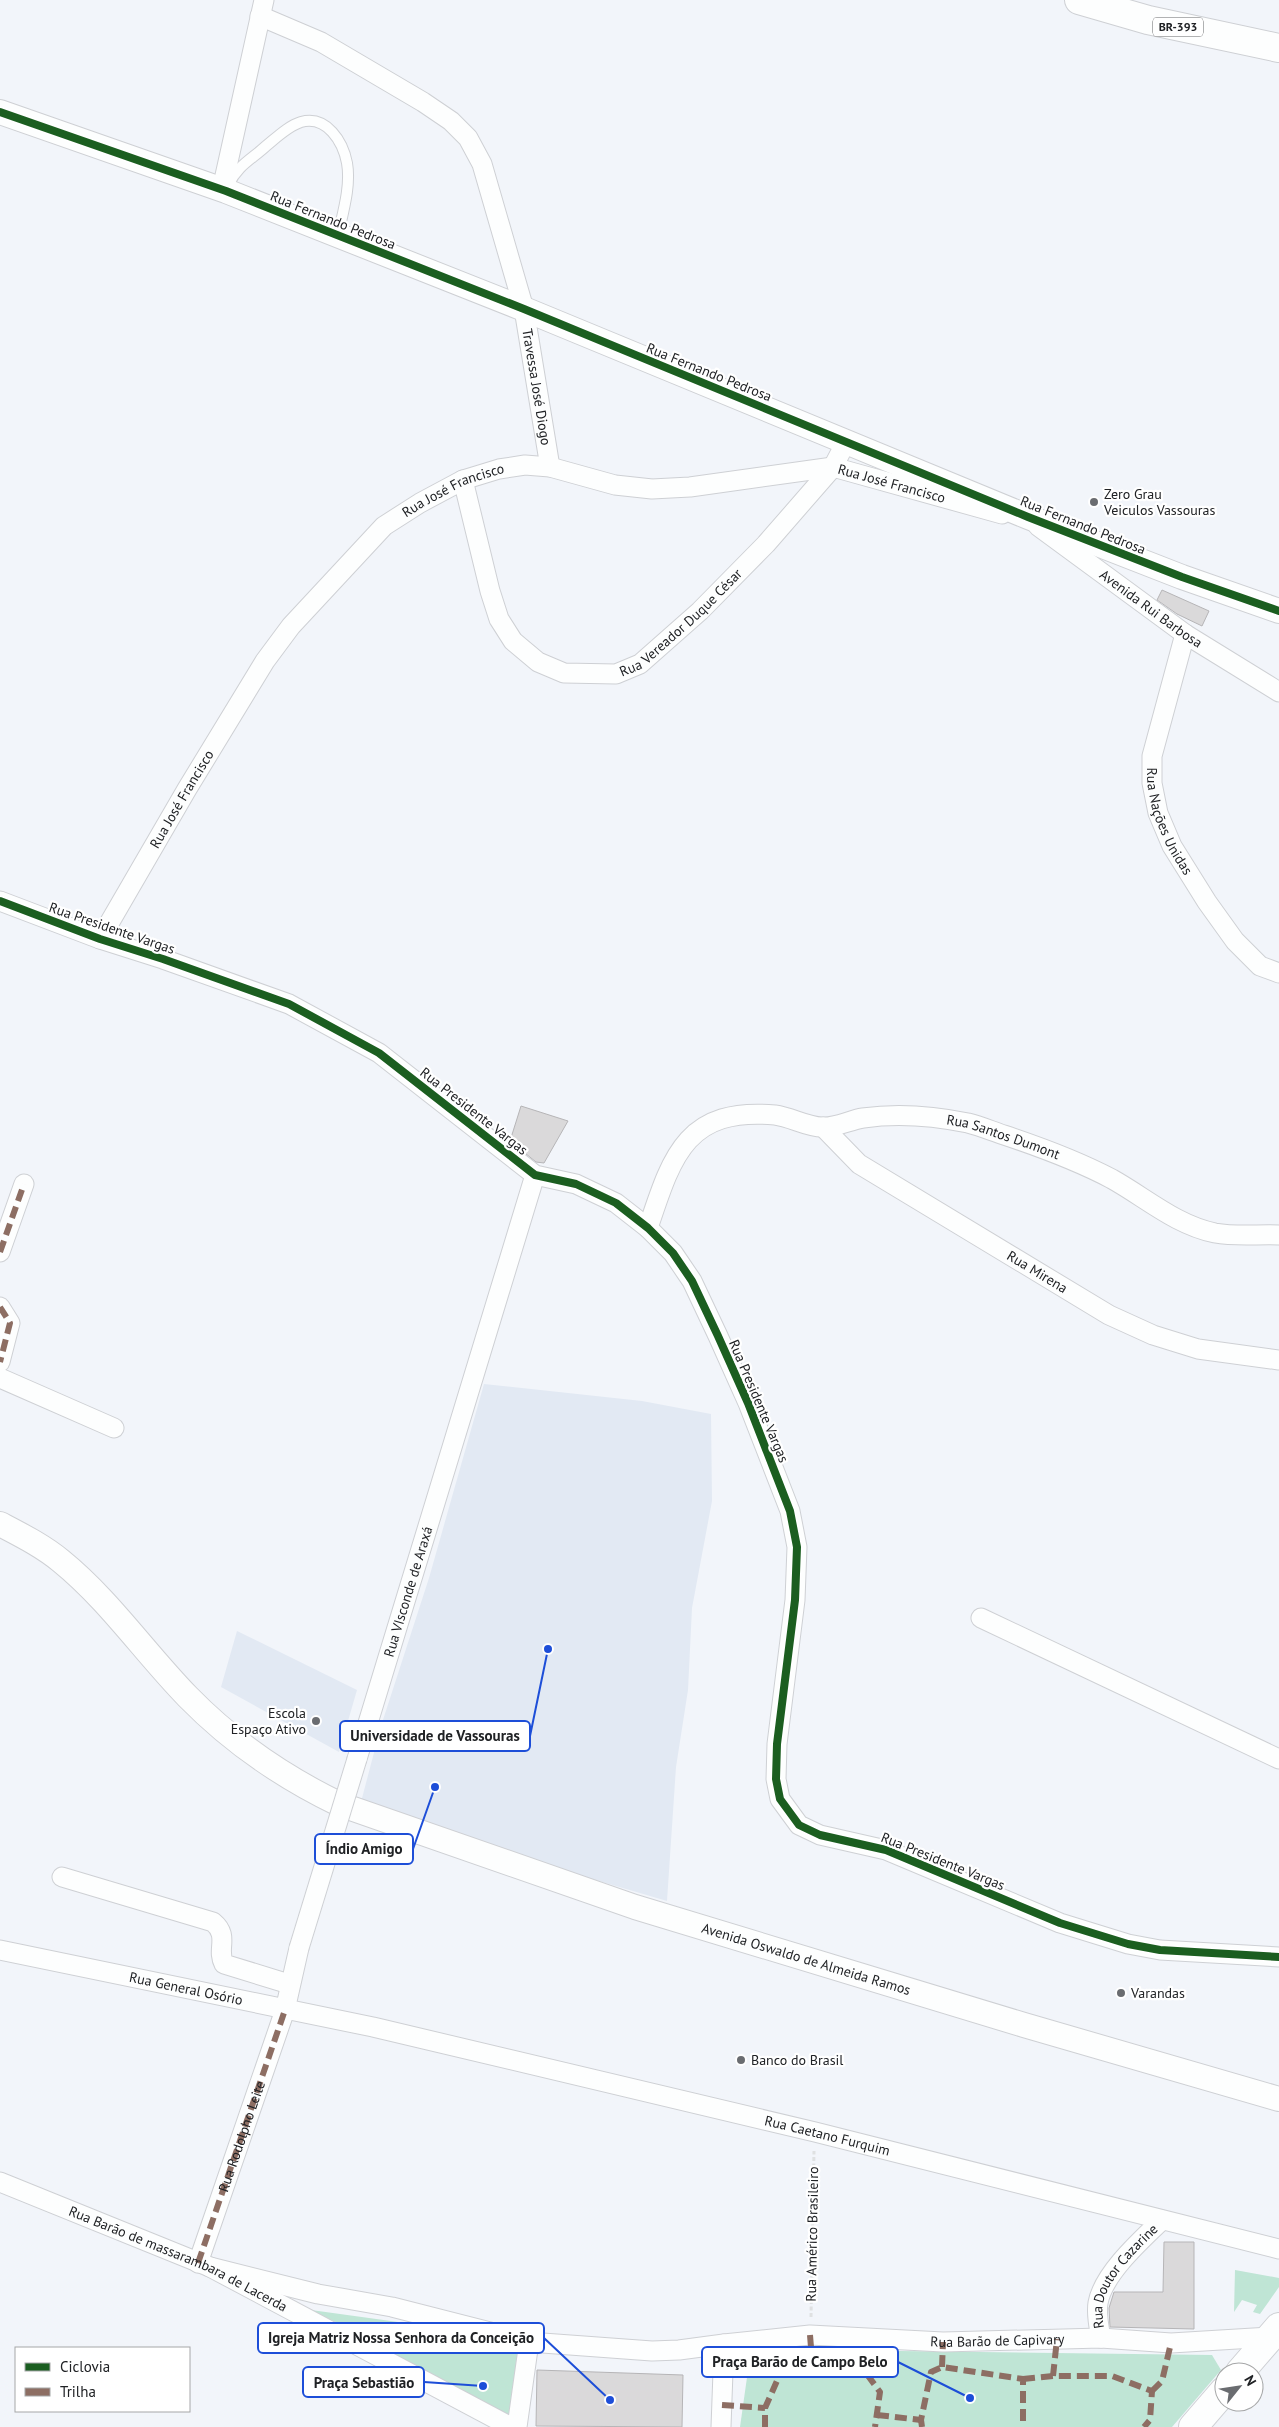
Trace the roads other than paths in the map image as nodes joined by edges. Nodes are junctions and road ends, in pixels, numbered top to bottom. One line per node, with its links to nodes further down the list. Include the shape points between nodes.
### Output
1 (1079, 0): 3 (main road, BR-393, via 1148,20)
2 (262, 8): 5 (street); 7 (street, Travessa José Diogo, via 423,102 451,121 468,138 482,164)
3 (1279, 48)
4 (0, 112): 5 (street, Rua Fernando Pedrosa)
5 (224, 190): 6 (street, Rua Fernando Pedrosa); 6 (lane, via 243,163 286,130 301,122 330,128 340,141 347,162 348,181)
6 (338, 235): 7 (street, Rua Fernando Pedrosa)
7 (524, 309): 8 (street, Rua Fernando Pedrosa); 9 (street, Travessa José Diogo)
8 (846, 442): 10 (street, Rua Vereador Duque César); 12 (street, Rua Fernando Pedrosa)
9 (550, 467): 10 (street, Rua José Francisco, via 615,485 652,489 690,487); 11 (street, Rua José Francisco, via 525,465)
10 (833, 467): 11 (street, Rua Vereador Duque César, via 766,544 666,642 640,664 616,674 593,675 564,673 538,662 513,641 499,619 490,591); 12 (street, Rua José Francisco, via 987,512)
11 (464, 480): 17 (street, Rua José Francisco, via 384,526 291,626 265,661 182,797)
12 (1024, 515): 13 (street, Rua Fernando Pedrosa); 14 (street, Avenida Rui Barbosa)
13 (1279, 611)
14 (1185, 634): 15 (street, Avenida Rui Barbosa); 18 (street, Rua Nações Unidas, via 1152,756 1152,783 1158,813 1172,846 1206,902 1260,966)
15 (1279, 692)
16 (0, 902): 17 (street, Rua Presidente Vargas)
17 (100, 939): 20 (street, Rua Presidente Vargas, via 289,1004 344,1033 379,1053)
18 (1279, 973)
19 (823, 1127): 22 (street, Rua Santos Dumont, via 778,1115 740,1114 712,1121 689,1138 672,1161); 23 (street, Rua Santos Dumont, via 863,1118 913,1116 969,1123 1112,1179 1151,1205 1214,1233 1249,1236); 26 (street, Rua Mirena, via 859,1164 1109,1314 1153,1335 1198,1349)
20 (535, 1175): 22 (street, Rua Presidente Vargas, via 576,1184 616,1203); 36 (street, Rua VIsconde de Araxá, bridge)
21 (24, 1184): 24 (street)
22 (648, 1228): 35 (street, Rua Presidente Vargas, via 673,1253 692,1281 748,1403 790,1511 797,1546 795,1600 776,1778 780,1799 799,1825 810,1831 886,1850 1096,1936 1160,1950)
23 (1277, 1231)
24 (0, 1252)
25 (0, 1308): 27 (street, via 10,1323)
26 (1279, 1360)
27 (0, 1362)
28 (0, 1378): 29 (street)
29 (114, 1428)
30 (0, 1524): 39 (street, Avenida Oswaldo de Almeida Ramos, via 61,1561 189,1698 229,1734 256,1756 312,1792 338,1804 634,1907 1024,2026)
31 (981, 1618): 32 (street)
32 (1279, 1759)
33 (62, 1877): 36 (street, via 213,1922 221,1930 224,1964)
34 (0, 1950): 37 (street, Rua General Osório)
35 (1279, 1957)
36 (290, 1984): 37 (street, Rua VIsconde de Araxá)
37 (285, 2010): 38 (street, Rua General Osório); 43 (street, Rua Rodolpho Leite)
38 (373, 2027): 41 (street, Rua Caetano Furquim, via 815,2132)
39 (1279, 2099)
40 (0, 2182): 43 (street, Rua Barão de massarambara de Lacerda)
41 (1162, 2220): 42 (street, Rua Caetano Furquim); 45 (street, Rua Doutor Cazarine, via 1133,2248 1101,2292 1098,2305)
42 (1279, 2249)
43 (204, 2265): 46 (street, Rua Barão de Capivary); 50 (street, Rua Barão de massarambara de Lacerda)
44 (1274, 2332): 45 (street, Rua Barão de Capivary, via 1171,2343); 48 (main road)
45 (1101, 2338): 47 (street, Rua Barão de Capivary, via 943,2342 810,2336)
46 (529, 2342): 47 (street, Rua Barão de Capivary, via 652,2350); 51 (street)
47 (724, 2344): 52 (street)
48 (1248, 2362)
49 (1214, 2402): 53 (main road)
50 (510, 2427)
51 (517, 2427)
52 (721, 2427)
53 (1193, 2427)

